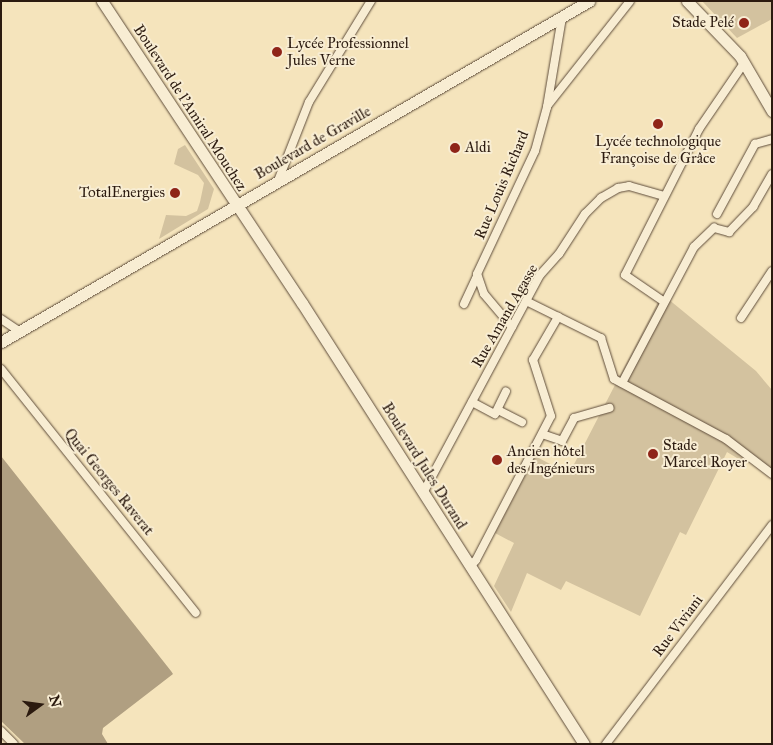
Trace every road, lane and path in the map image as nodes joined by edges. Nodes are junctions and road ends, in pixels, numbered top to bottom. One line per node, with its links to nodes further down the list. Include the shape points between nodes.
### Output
1 (102, 1): 14 (main road, Boulevard de l'Amiral Mouchez)
2 (371, 1): 12 (street, via 308,102)
3 (589, 1): 6 (main road, Boulevard de Graville)
4 (630, 1): 8 (street)
5 (687, 1): 7 (main road)
6 (562, 16): 8 (street, Rue Louis Richard); 12 (main road, Boulevard de Graville)
7 (744, 63): 9 (main road); 13 (street, via 699,129)
8 (547, 107): 17 (street, Rue Louis Richard, via 535,151)
9 (772, 112)
10 (772, 139): 15 (street, via 755,144)
11 (772, 174): 19 (street, via 753,207 729,232 714,228 694,247)
12 (278, 181): 14 (main road, Boulevard de Graville)
13 (664, 196): 18 (street, Rue Amand Agasse, via 630,186 600,198 540,276); 19 (street, via 625,275)
14 (237, 206): 25 (main road, Boulevard de Graville); 36 (main road, Boulevard Jules Durand)
15 (717, 214)
16 (772, 271): 22 (street)
17 (478, 274): 20 (street, Rue Louis Richard); 24 (street, via 484,294)
18 (526, 301): 21 (street); 24 (street, Rue Amand Agasse)
19 (664, 301): 28 (street)
20 (464, 304)
21 (558, 317): 28 (street, via 601,338 614,379); 34 (street, via 533,360 551,416)
22 (741, 318)
23 (1, 319): 25 (street)
24 (512, 327): 30 (street, Rue Amand Agasse)
25 (19, 331): 26 (main road, Boulevard de Graville)
26 (1, 341)
27 (1, 369): 39 (street, Quai Georges Raverat)
28 (622, 383): 35 (street, via 726,439)
29 (506, 391): 32 (street)
30 (472, 402): 32 (street, via 495,414); 36 (street, Rue Amand Agasse)
31 (610, 408): 34 (street, via 574,418 562,441)
32 (498, 410): 33 (street)
33 (522, 422)
34 (542, 434): 38 (street)
35 (772, 474)
36 (423, 493): 38 (main road, Boulevard Jules Durand)
37 (772, 525): 43 (street, Rue Viviani)
38 (470, 567): 42 (main road, Boulevard Jules Durand)
39 (196, 613)
40 (1, 731): 41 (street)
41 (14, 744)
42 (584, 744)
43 (606, 744)

